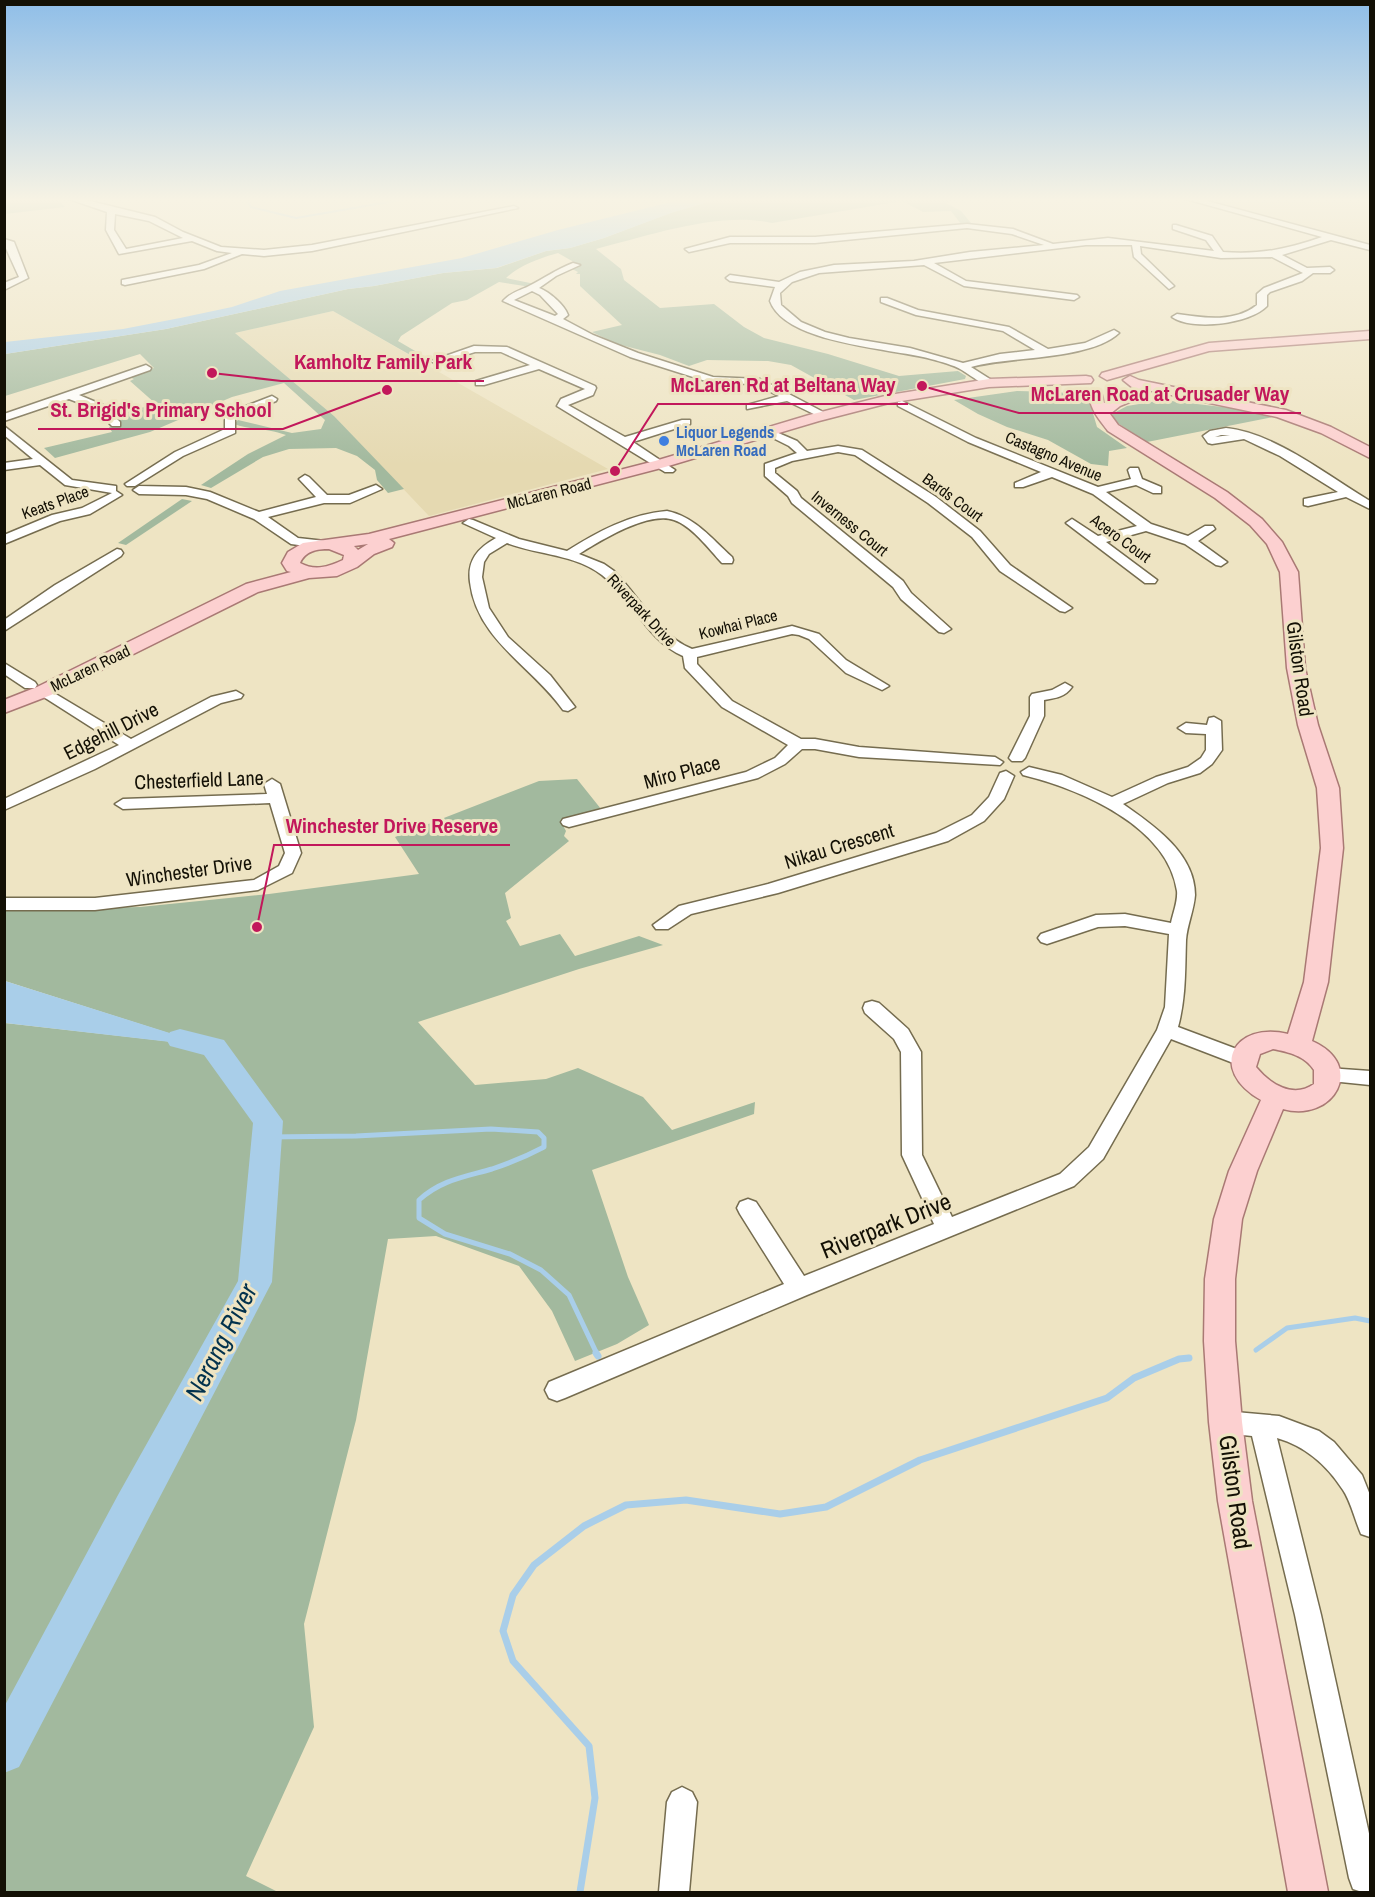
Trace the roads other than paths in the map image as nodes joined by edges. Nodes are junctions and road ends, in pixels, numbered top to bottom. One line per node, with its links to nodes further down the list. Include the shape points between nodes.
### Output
1 (532, 288): 8 (street, via 562,311); 8 (street, via 507,302)
2 (779, 288): 15 (street, via 774,296 778,308 806,327 834,337 938,356)
3 (1000, 288): 5 (street)
4 (1271, 288): 7 (street, via 1262,294 1262,306 1254,314 1227,320)
5 (1074, 297)
6 (884, 300): 12 (street, via 916,312 1006,329)
7 (1178, 317)
8 (556, 319): 23 (street, via 634,355 712,380 756,381)
9 (1114, 333): 12 (street, via 1094,344)
10 (1371, 334): 17 (main road, via 1209,348)
11 (1371, 340): 20 (main road, via 1268,345 1204,353 1142,370 1136,374)
12 (1044, 351): 15 (street)
13 (436, 361): 14 (street, via 474,349 503,349)
14 (540, 365): 18 (street); 34 (street, via 591,388 589,393 565,401 562,406)
15 (963, 366): 19 (street)
16 (146, 368): 22 (street)
17 (1107, 376): 20 (main road); 21 (main road)
18 (480, 383)
19 (990, 383): 21 (main road, McLaren Road, via 1062,383); 27 (main road, McLaren Road, via 889,399)
20 (1136, 387): 21 (main road, via 1110,404); 35 (main road, via 1281,412)
21 (1093, 395): 25 (main road, McLaren Road, via 1055,387 1011,387); 100 (main road, Gilston Road, via 1107,422 1121,433 1239,508 1269,537 1288,572 1296,668 1308,725 1328,788 1332,848 1316,982)
22 (70, 396): 28 (street); 30 (street, via 99,407)
23 (789, 397): 26 (street); 27 (street)
24 (272, 399): 43 (street, via 229,416 231,431 179,453)
25 (902, 404): 32 (main road, McLaren Road); 40 (street, Castagno Avenue, via 972,440)
26 (751, 407)
27 (824, 415): 32 (main road, McLaren Road)
28 (4, 418)
29 (686, 422): 34 (street)
30 (116, 424)
31 (4, 429): 37 (street)
32 (774, 435): 36 (street); 39 (main road, McLaren Road)
33 (1243, 436): 48 (street, via 1267,445)
34 (624, 441): 39 (street)
35 (1371, 453)
36 (804, 454): 71 (street, Bards Court, via 838,449 858,452 932,500 976,534 1005,568); 73 (street, Inverness Court, via 773,463 769,474)
37 (43, 461): 38 (street); 47 (street, via 69,483)
38 (4, 467)
39 (664, 467): 53 (main road, McLaren Road); 54 (main road, McLaren Road)
40 (1053, 472): 42 (street); 46 (street, Castagno Avenue)
41 (305, 478): 49 (street)
42 (1019, 485)
43 (135, 487): 47 (street, via 128,495); 52 (street, via 210,496)
44 (376, 489): 49 (street, via 350,499)
45 (1157, 490): 46 (street, via 1136,476)
46 (1097, 491): 56 (street, Castagno Avenue)
47 (114, 492): 59 (street, Keats Place, via 86,511 56,518)
48 (1347, 493): 50 (street); 51 (street)
49 (324, 499): 52 (street)
50 (1308, 502)
51 (1371, 506)
52 (258, 516): 63 (street)
53 (488, 518): 54 (main road, McLaren Road); 58 (street, Riverpark Drive)
54 (465, 519): 58 (street, Riverpark Drive); 62 (main road, McLaren Road); 68 (main road, McLaren Road, via 386,543)
55 (1072, 523): 60 (street, Acero Court)
56 (1147, 527): 60 (street); 61 (street, Castagno Avenue)
57 (1209, 529): 61 (street)
58 (507, 538): 65 (street, Riverpark Drive, via 550,553); 81 (street, via 478,558 474,568 479,599 492,626 512,651 561,694)
59 (4, 540)
60 (1097, 540): 70 (street, Acero Court)
61 (1189, 542): 67 (street, Castagno Avenue)
62 (324, 544): 63 (main road, McLaren Road); 68 (main road, via 350,550 354,558)
63 (293, 551): 69 (main road, via 293,567); 78 (main road, McLaren Road, via 272,570 209,597)
64 (117, 553): 72 (street)
65 (571, 554): 66 (street, via 606,532 667,515 681,518); 74 (street, Riverpark Drive, via 607,572 672,645)
66 (727, 560)
67 (1221, 562)
68 (351, 563): 69 (main road, McLaren Road, via 331,572)
69 (308, 573): 78 (main road, McLaren Road, via 240,593)
70 (1150, 580)
71 (1065, 608)
72 (4, 627)
73 (944, 628)
74 (690, 654): 76 (street, Kowhai Place, via 802,630 811,633 853,672); 84 (street, Riverpark Drive, via 690,665 727,704)
75 (4, 667): 78 (street)
76 (882, 686)
77 (1065, 687): 87 (street, via 1056,694 1037,697 1037,716)
78 (37, 688): 79 (main road, McLaren Road); 82 (main road, McLaren Road); 85 (street)
79 (4, 695)
80 (236, 695): 85 (street, Edgehill Drive, via 216,700)
81 (568, 706)
82 (4, 707)
83 (1186, 728): 90 (street, via 1214,726 1214,750 1207,761)
84 (798, 744): 86 (street, Riverpark Drive); 93 (street, Miro Place, via 780,760 752,775)
85 (130, 745): 92 (street, Edgehill Drive)
86 (995, 762): 87 (street, Riverpark Drive, via 1006,757); 88 (street, via 995,770)
87 (1023, 765): 88 (street, via 1018,777); 90 (street, Riverpark Drive)
88 (1006, 776): 95 (street, Nikau Crescent, via 996,799 978,819 942,837 772,889 685,910)
89 (274, 791): 91 (street, Chesterfield Lane); 94 (street, Winchester Drive, via 292,853 286,869 258,885 95,904)
90 (1112, 803): 96 (street, Riverpark Drive, via 1167,848 1180,868 1186,894)
91 (123, 804)
92 (4, 805)
93 (569, 822)
94 (4, 904)
95 (662, 925)
96 (1178, 930): 97 (street, via 1125,920 1096,921); 99 (street, Riverpark Drive, via 1174,1007)
97 (1047, 938)
98 (872, 1008): 106 (street, via 901,1034 911,1052 912,1155)
99 (1167, 1030): 101 (street); 106 (street, Riverpark Drive, via 1096,1153 1067,1180)
100 (1298, 1045): 101 (main road, via 1262,1041 1246,1052); 102 (main road, via 1317,1056)
101 (1243, 1059): 104 (main road, via 1243,1068 1255,1084)
102 (1329, 1075): 103 (street); 104 (main road, via 1326,1087 1312,1098)
103 (1371, 1078)
104 (1276, 1096): 109 (main road, Gilston Road, via 1240,1177 1228,1220 1219,1322)
105 (748, 1208): 107 (street)
106 (947, 1229): 107 (street, Riverpark Drive)
107 (799, 1288): 108 (street, Riverpark Drive)
108 (557, 1389)
109 (1224, 1422): 110 (street); 115 (main road, Gilston Road, via 1234,1508)
110 (1262, 1426): 111 (street, via 1292,1431 1325,1450 1353,1483); 113 (street)
111 (1371, 1525)
112 (682, 1802): 114 (street)
113 (1365, 1864)
114 (674, 1893)
115 (1308, 1893)

